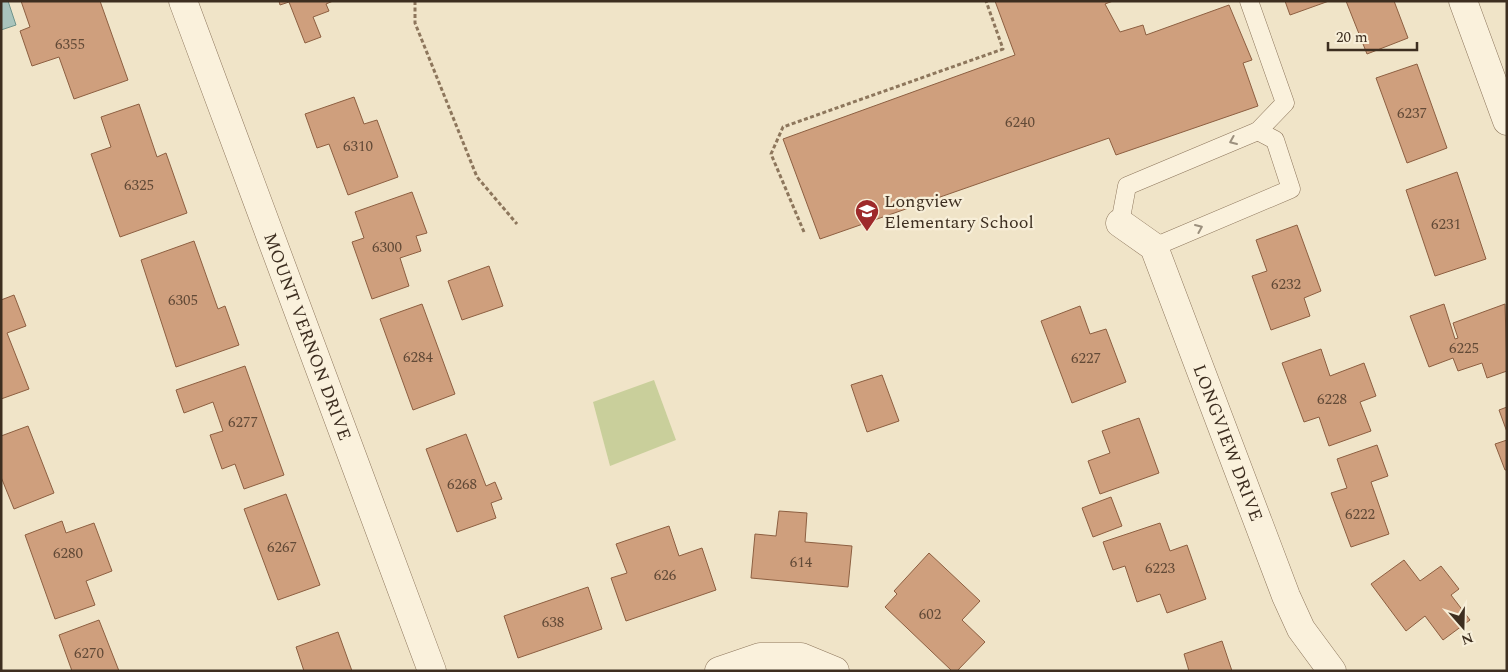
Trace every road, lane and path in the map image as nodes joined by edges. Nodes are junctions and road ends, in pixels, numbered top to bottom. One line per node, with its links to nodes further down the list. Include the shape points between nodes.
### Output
1 (182, 1): 12 (street, MOUNT VERNON DRIVE)
2 (415, 1): 9 (path, via 415,23 477,176)
3 (986, 1): 10 (path, via 1003,49 783,127 771,154)
4 (1249, 1): 7 (lane, via 1285,103)
5 (1463, 1): 6 (street)
6 (1507, 121)
7 (1258, 131): 8 (lane, one-way to 8, via 1127,186); 11 (lane, one-way to 7, via 1292,189 1275,140)
8 (1120, 222): 11 (street)
9 (517, 224)
10 (804, 232)
11 (1154, 246): 15 (street, LONGVIEW DRIVE, via 1286,596 1301,629)
12 (432, 671)
13 (719, 671): 14 (street, via 760,657 801,657)
14 (835, 671)
15 (1332, 671)

